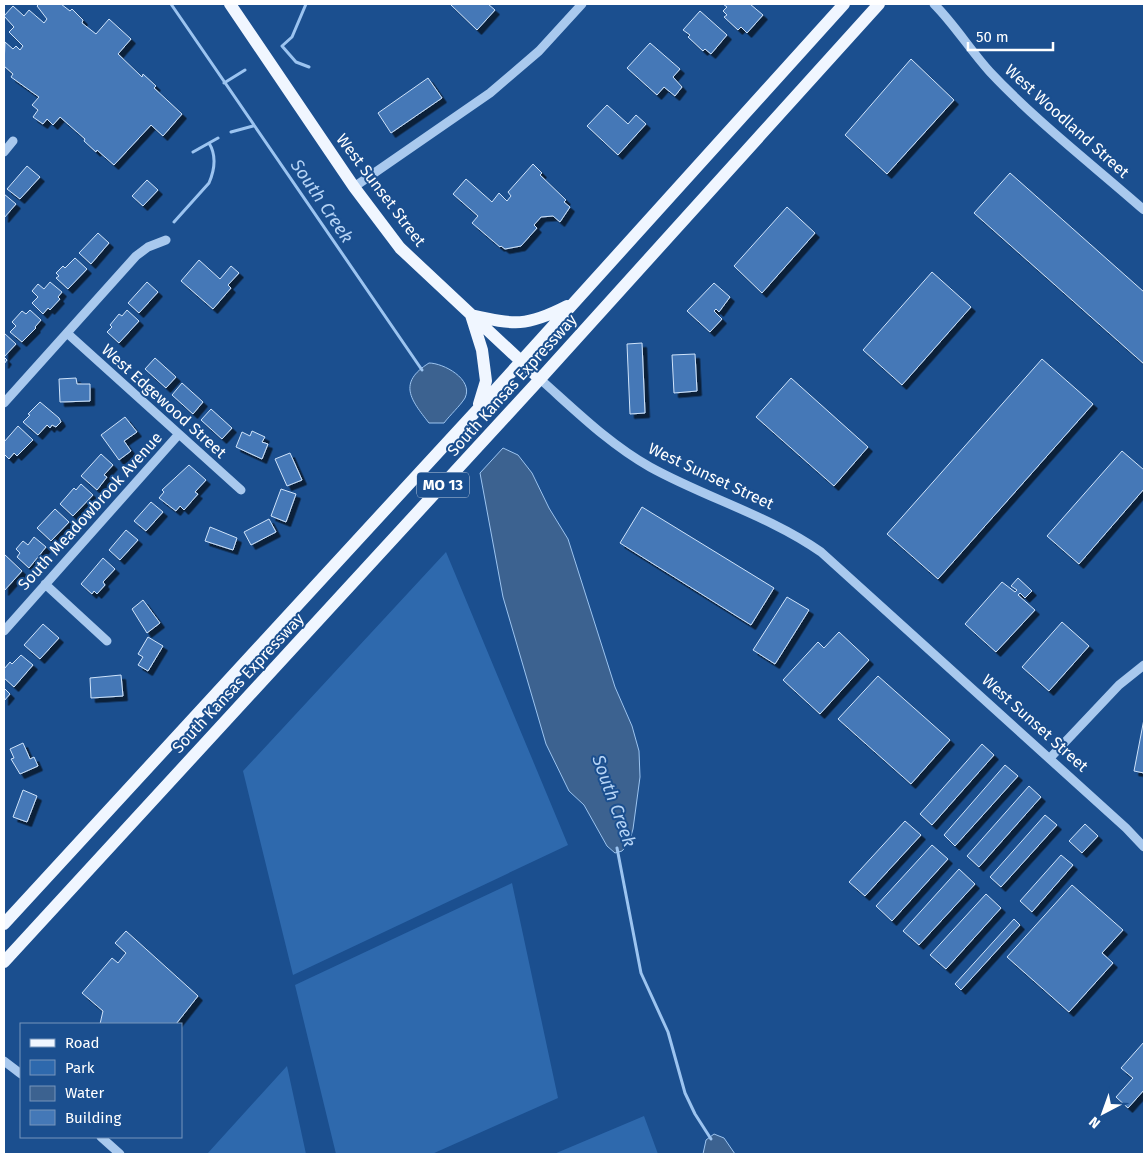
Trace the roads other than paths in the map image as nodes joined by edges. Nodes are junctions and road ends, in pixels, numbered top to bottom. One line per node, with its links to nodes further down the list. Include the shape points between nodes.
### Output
1 (230, 4): 8 (main road, West Sunset Street)
2 (582, 4): 8 (street, via 534,55 490,93)
3 (844, 4): 11 (main road, South Kansas Expressway / MO 13)
4 (879, 4): 15 (main road, South Kansas Expressway / MO 13)
5 (934, 4): 9 (street, West Woodland Street, via 1006,87)
6 (13, 142): 7 (street)
7 (4, 152)
8 (354, 187): 12 (main road, West Sunset Street, via 400,248)
9 (1144, 210)
10 (166, 240): 13 (street, via 136,256)
11 (575, 302): 12 (main road, via 542,319 519,324); 14 (main road, South Kansas Expressway / MO 13)
12 (471, 315): 14 (main road, West Sunset Street); 17 (main road, via 482,350 486,381)
13 (67, 333): 16 (street); 18 (street, West Edgewood Street)
14 (521, 362): 15 (main road, West Sunset Street); 17 (main road, South Kansas Expressway / MO 13)
15 (540, 379): 24 (street, West Sunset Street, via 609,439 648,466 769,521 821,552); 27 (main road, South Kansas Expressway / MO 13)
16 (4, 403)
17 (478, 409): 26 (main road, South Kansas Expressway / MO 13)
18 (178, 434): 19 (street, West Edgewood Street); 20 (street, South Meadowbrook Avenue)
19 (242, 490)
20 (45, 584): 21 (street, South Meadowbrook Avenue); 22 (street)
21 (4, 631)
22 (107, 641)
23 (1144, 665): 24 (street, via 1113,690)
24 (1050, 758): 25 (street, West Sunset Street)
25 (1144, 847)
26 (4, 924)
27 (4, 962)
28 (4, 1061): 29 (street)
29 (20, 1073)
30 (102, 1138): 31 (street)
31 (120, 1154)

